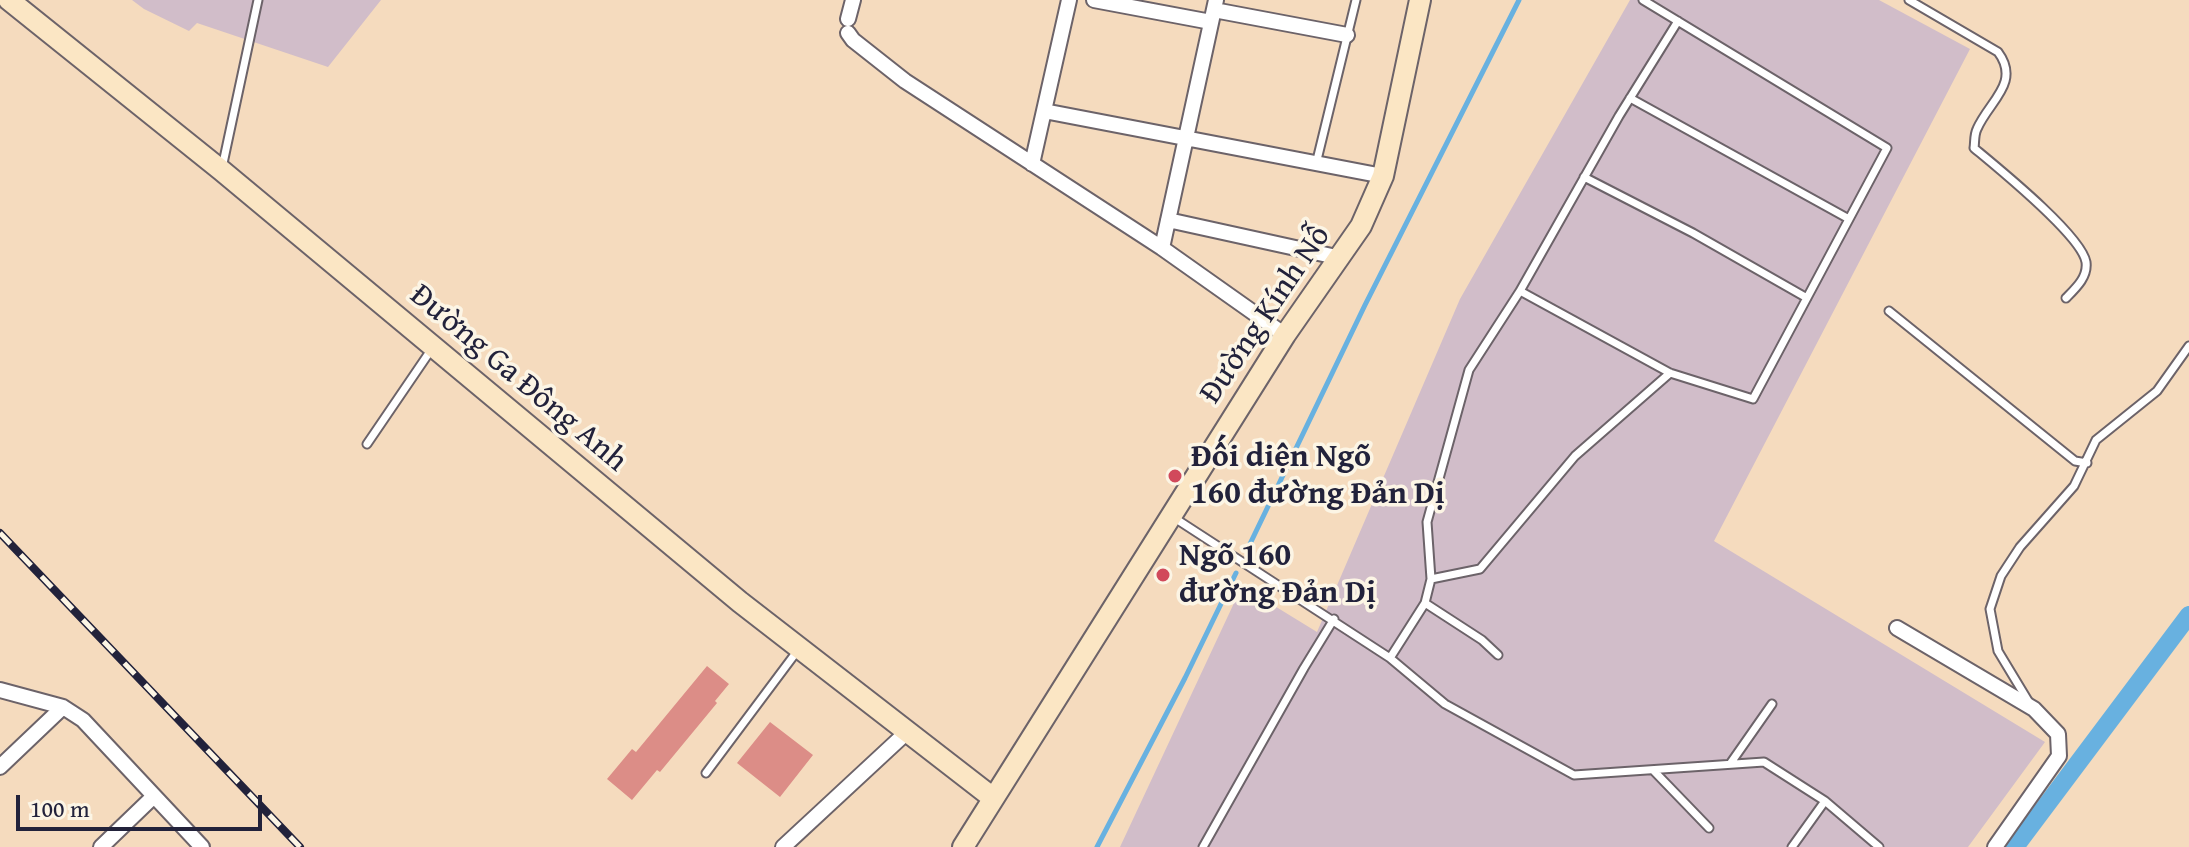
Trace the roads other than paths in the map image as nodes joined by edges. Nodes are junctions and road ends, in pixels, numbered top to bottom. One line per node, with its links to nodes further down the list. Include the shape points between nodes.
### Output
1 (9, 0): 18 (street, Đường Ga Đông Anh)
2 (258, 0): 18 (lane)
3 (853, 0): 16 (street, via 848,26 905,81)
4 (1069, 0): 14 (street)
5 (1094, 0): 10 (street)
6 (1356, 0): 12 (lane)
7 (1420, 0): 19 (street, Đường Kính Nỗ)
8 (1643, 0): 11 (lane)
9 (1909, 0): 27 (lane, via 1998,52 2007,64 2007,79 1975,131 1974,148 2080,248 2087,264 2081,282)
10 (1214, 11): 12 (street); 15 (street)
11 (1678, 21): 13 (lane); 21 (lane, via 1887,148)
12 (1347, 35): 17 (lane)
13 (1630, 98): 20 (lane); 21 (lane)
14 (1044, 111): 15 (street); 16 (street)
15 (1186, 139): 17 (street); 22 (street)
16 (1032, 164): 23 (street)
17 (1316, 164): 19 (street)
18 (221, 170): 31 (street, Đường Ga Đông Anh)
19 (1383, 176): 24 (street, Đường Kính Nỗ)
20 (1584, 177): 25 (lane); 26 (lane)
21 (1849, 219): 26 (lane)
22 (1168, 220): 23 (street); 24 (street)
23 (1162, 248): 29 (street)
24 (1341, 258): 29 (street, Đường Kính Nỗ)
25 (1520, 291): 32 (lane); 36 (lane, via 1469,370 1427,522)
26 (1807, 298): 32 (lane, via 1753,399)
27 (2066, 298)
28 (1889, 311): 34 (lane, via 2075,461)
29 (1285, 335): 35 (street, Đường Kính Nỗ)
30 (2189, 346): 34 (lane, via 2157,391 2096,440)
31 (432, 348): 33 (lane); 40 (street, Đường Ga Đông Anh)
32 (1670, 373): 36 (lane, via 1575,456 1480,569)
33 (367, 444)
34 (2087, 463): 46 (lane, via 2074,486 2020,547 2001,576 1990,609 1998,651)
35 (1171, 515): 38 (lane); 53 (street, Đường Kính Nỗ)
36 (1431, 579): 37 (lane)
37 (1425, 603): 41 (lane); 42 (lane)
38 (1334, 619): 42 (lane); 60 (lane)
39 (1897, 628): 46 (street)
40 (799, 648): 47 (street, Đường Ga Đông Anh); 51 (lane)
41 (1498, 655)
42 (1390, 658): 50 (lane, via 1445,704 1574,775)
43 (0, 690): 45 (street)
44 (1772, 704): 48 (lane)
45 (63, 707): 49 (street); 52 (street, via 83,720)
46 (2034, 709): 63 (street, via 2058,734 2059,756)
47 (907, 732): 53 (street, Đường Ga Đông Anh); 58 (street)
48 (1730, 764): 50 (lane); 54 (lane, via 1764,762)
49 (0, 767)
50 (1653, 770): 55 (lane)
51 (706, 773)
52 (154, 796): 56 (street); 57 (street)
53 (993, 798): 59 (street, Đường Kính Nỗ)
54 (1825, 801): 61 (lane); 62 (lane)
55 (1709, 828)
56 (101, 847)
57 (202, 847)
58 (783, 847)
59 (963, 847)
60 (1203, 847)
61 (1792, 847)
62 (1879, 847)
63 (1995, 847)

